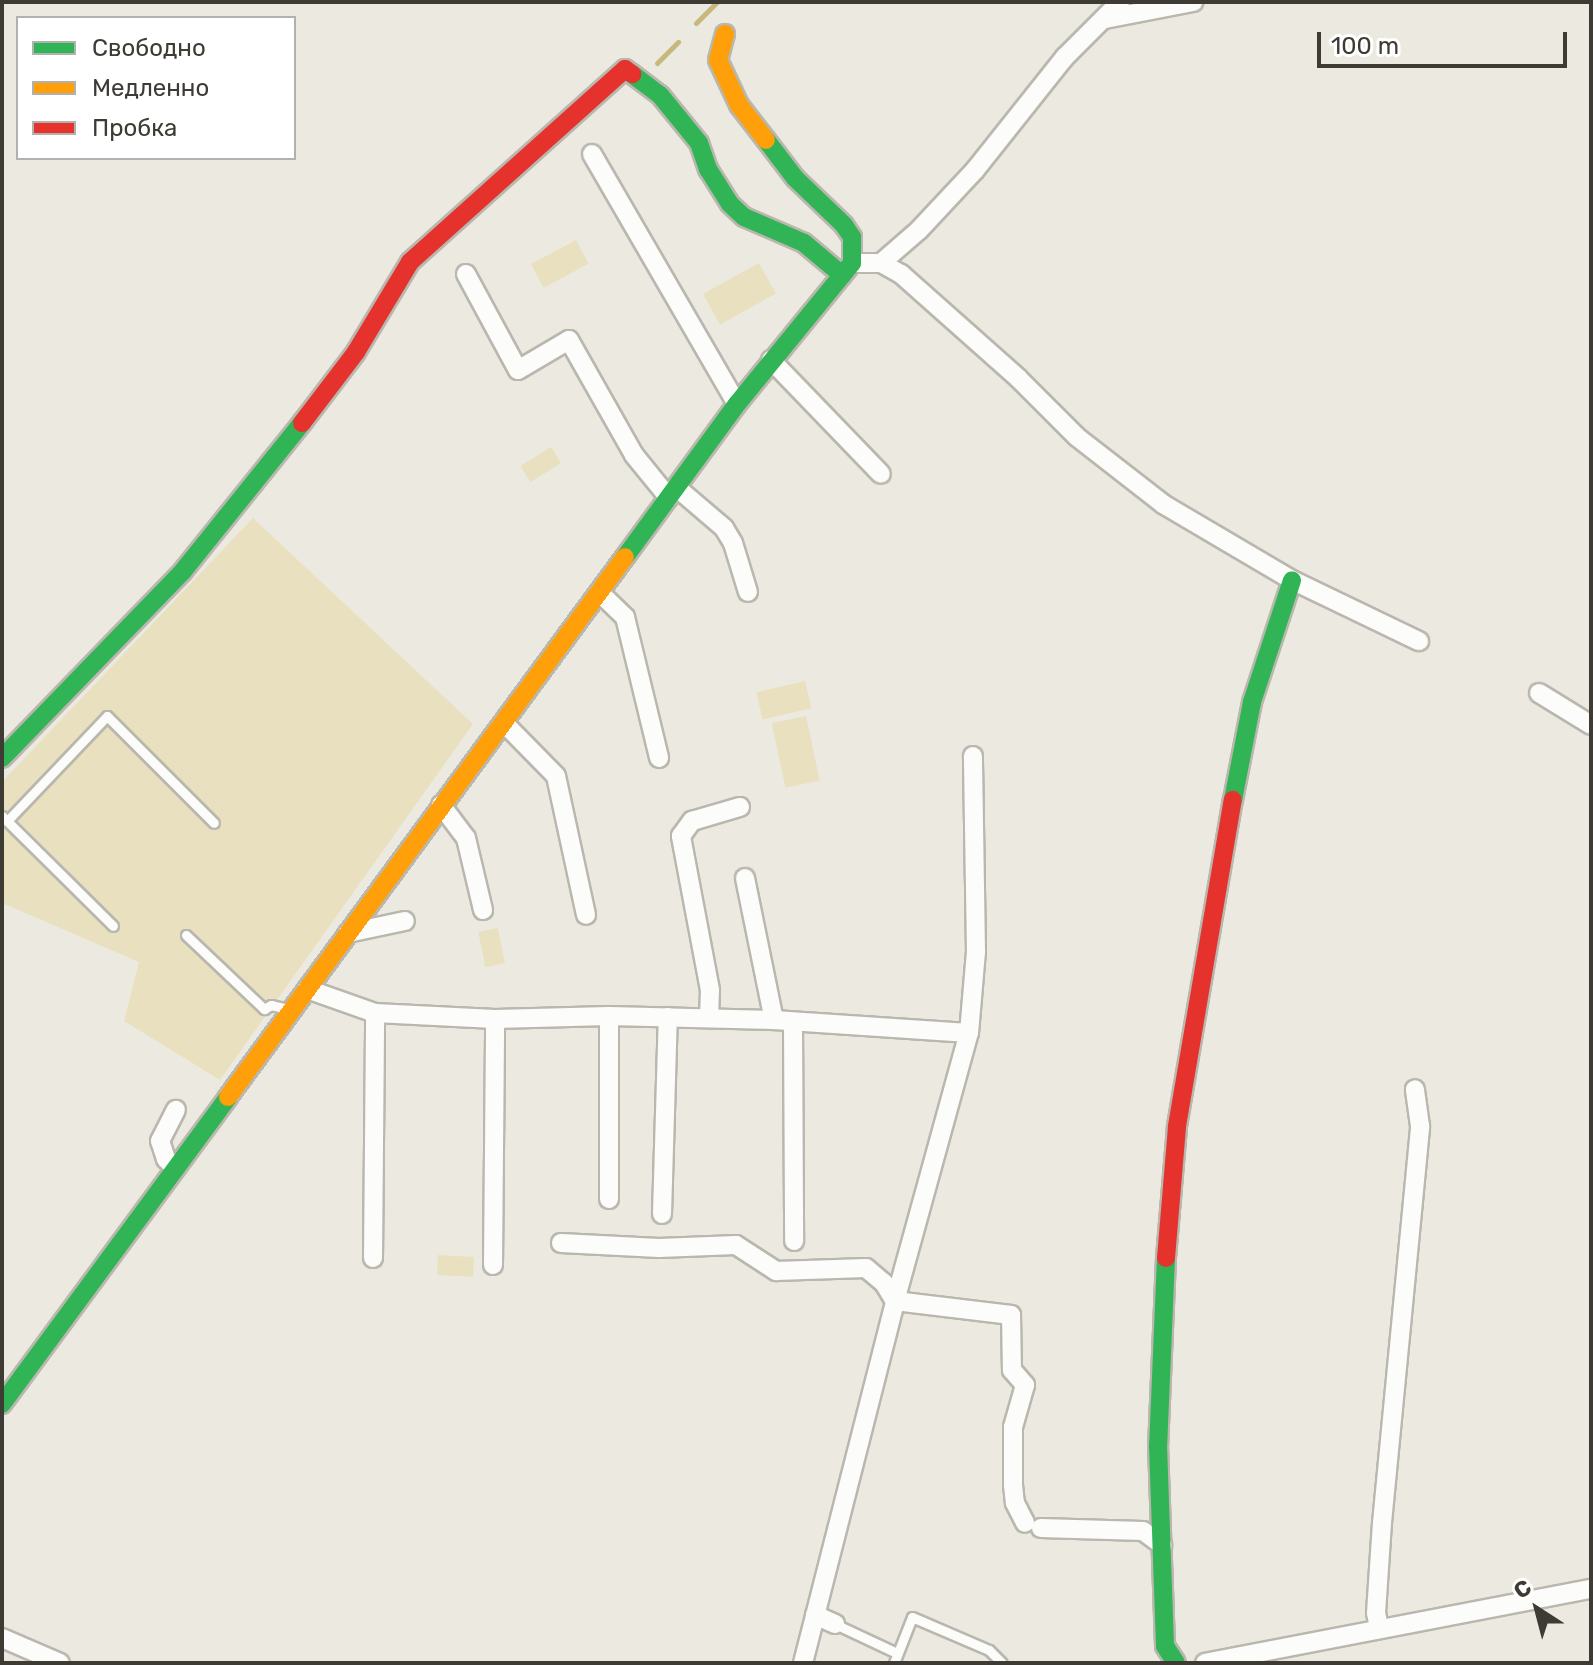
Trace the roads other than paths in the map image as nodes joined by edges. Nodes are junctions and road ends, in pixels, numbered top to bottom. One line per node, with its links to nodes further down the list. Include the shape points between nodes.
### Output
1 (1120, 2): 3 (street)
2 (1193, 2): 3 (street)
3 (1105, 19): 6 (street, via 1065,57 975,170)
4 (725, 34): 7 (street, via 718,60 739,105 795,178 852,237)
5 (592, 154): 10 (street)
6 (881, 263): 7 (street); 13 (street, via 927,295 1121,473 1202,529)
7 (847, 269): 9 (street); 21 (street, via 744,217 708,169 699,143 660,95 625,69 410,262 356,352 240,504 183,571)
8 (466, 274): 12 (street, via 518,370 569,340 634,455)
9 (771, 360): 10 (street); 11 (street)
10 (737, 404): 12 (street)
11 (881, 474)
12 (672, 493): 14 (street); 15 (street, via 724,528)
13 (1292, 580): 16 (street); 54 (street, via 1252,702 1177,1126 1160,1370)
14 (599, 592): 18 (street); 22 (street, via 625,617)
15 (748, 592)
16 (1419, 641)
17 (1539, 693): 19 (street)
18 (504, 723): 23 (street); 29 (street, via 556,776)
19 (1591, 725)
20 (973, 756): 42 (street, via 976,952)
21 (2, 758)
22 (659, 758)
23 (441, 805): 28 (street, via 466,838); 32 (street)
24 (740, 807): 39 (street, via 692,821 681,836 710,990)
25 (4, 818): 26 (lane, via 107,716); 31 (lane)
26 (214, 823)
27 (745, 878): 41 (street)
28 (483, 910)
29 (586, 915)
30 (405, 921): 32 (street)
31 (113, 926)
32 (348, 933): 34 (street)
33 (186, 935): 35 (lane, via 264,1009 271,1005)
34 (307, 989): 35 (street); 36 (street)
35 (292, 1010): 45 (street)
36 (375, 1013): 40 (street); 50 (street)
37 (609, 1016): 38 (street); 40 (street); 46 (street)
38 (668, 1017): 39 (street); 47 (street)
39 (709, 1018): 41 (street)
40 (495, 1019): 51 (street)
41 (784, 1022): 42 (street); 48 (street)
42 (969, 1033): 52 (street)
43 (1415, 1089): 58 (street, via 1420,1126 1382,1523)
44 (176, 1110): 45 (street, via 160,1141)
45 (175, 1168): 53 (street)
46 (609, 1199)
47 (662, 1214)
48 (794, 1241)
49 (561, 1243): 52 (street, via 736,1245 776,1271 866,1268)
50 (373, 1258)
51 (493, 1265)
52 (895, 1301): 54 (street, via 1011,1315 1012,1370 1025,1385 1013,1427 1013,1485 1015,1503 1033,1525 1143,1531); 56 (street)
53 (2, 1404)
54 (1162, 1545): 64 (street, via 1165,1646)
55 (1591, 1589): 58 (street)
56 (815, 1615): 57 (street); 62 (street)
57 (835, 1624): 60 (lane)
58 (1379, 1628): 65 (street)
59 (2, 1638): 61 (street)
60 (895, 1658): 63 (lane, via 912,1617 989,1650)
61 (54, 1662)
62 (803, 1663)
63 (1002, 1663)
64 (1176, 1663)
65 (1205, 1663)

